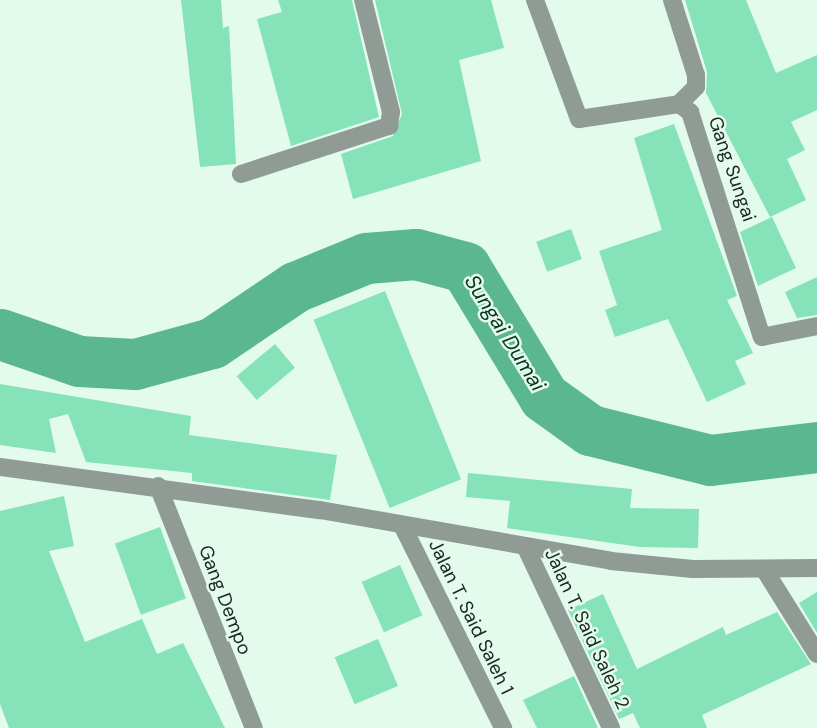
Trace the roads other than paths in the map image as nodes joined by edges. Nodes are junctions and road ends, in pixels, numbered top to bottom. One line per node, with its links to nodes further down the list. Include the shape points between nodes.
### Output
1 (363, 0): 5 (street, via 391,112 389,126)
2 (535, 0): 4 (street, via 579,119)
3 (672, 0): 4 (street, via 696,75 696,87)
4 (679, 104): 6 (street, Gang Sungai, via 701,135 762,337)
5 (242, 174)
6 (817, 326)
7 (0, 467): 8 (street)
8 (158, 486): 9 (street); 14 (street, Gang Dempo)
9 (402, 525): 10 (street); 15 (street, Jalan T. Said Saleh 1)
10 (526, 548): 12 (street, via 693,569); 16 (street, Jalan T. Said Saleh 2)
11 (817, 568): 12 (street)
12 (764, 569): 13 (street)
13 (817, 654)
14 (254, 728)
15 (503, 728)
16 (611, 728)

